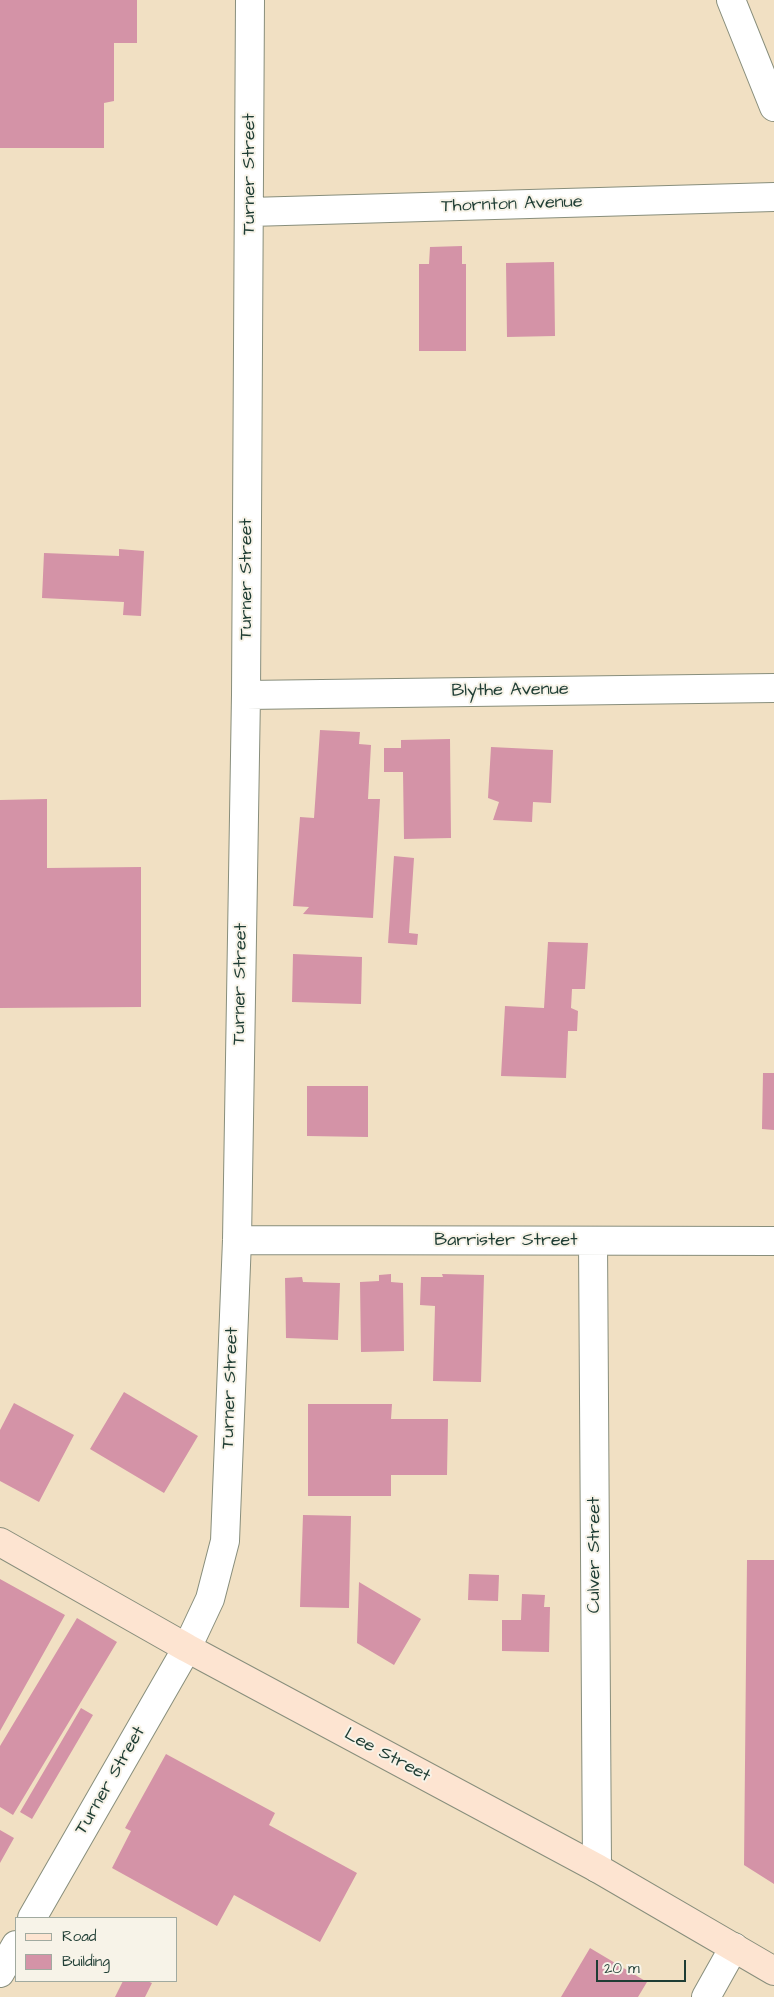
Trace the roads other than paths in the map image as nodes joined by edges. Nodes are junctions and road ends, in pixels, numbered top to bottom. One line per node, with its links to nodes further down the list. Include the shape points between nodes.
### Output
1 (250, 0): 5 (street, Turner Street)
2 (731, 0): 3 (street)
3 (774, 108)
4 (774, 197): 5 (street, Thornton Avenue)
5 (250, 212): 7 (street, Turner Street)
6 (774, 688): 7 (street, Blythe Avenue)
7 (246, 695): 8 (street, Turner Street)
8 (237, 1240): 9 (street, Barrister Street); 12 (street, Turner Street, via 225,1541 210,1599)
9 (593, 1241): 10 (street, Barrister Street); 13 (street, Culver Street)
10 (774, 1242)
11 (0, 1542): 12 (street, Lee Street)
12 (187, 1648): 13 (street, Lee Street); 14 (street, Turner Street)
13 (597, 1868): 16 (street, Lee Street)
14 (33, 1917)
15 (15, 1947): 18 (street)
16 (734, 1948): 17 (street, Lee Street); 19 (street)
17 (774, 1971)
18 (0, 1973)
19 (706, 1997)

